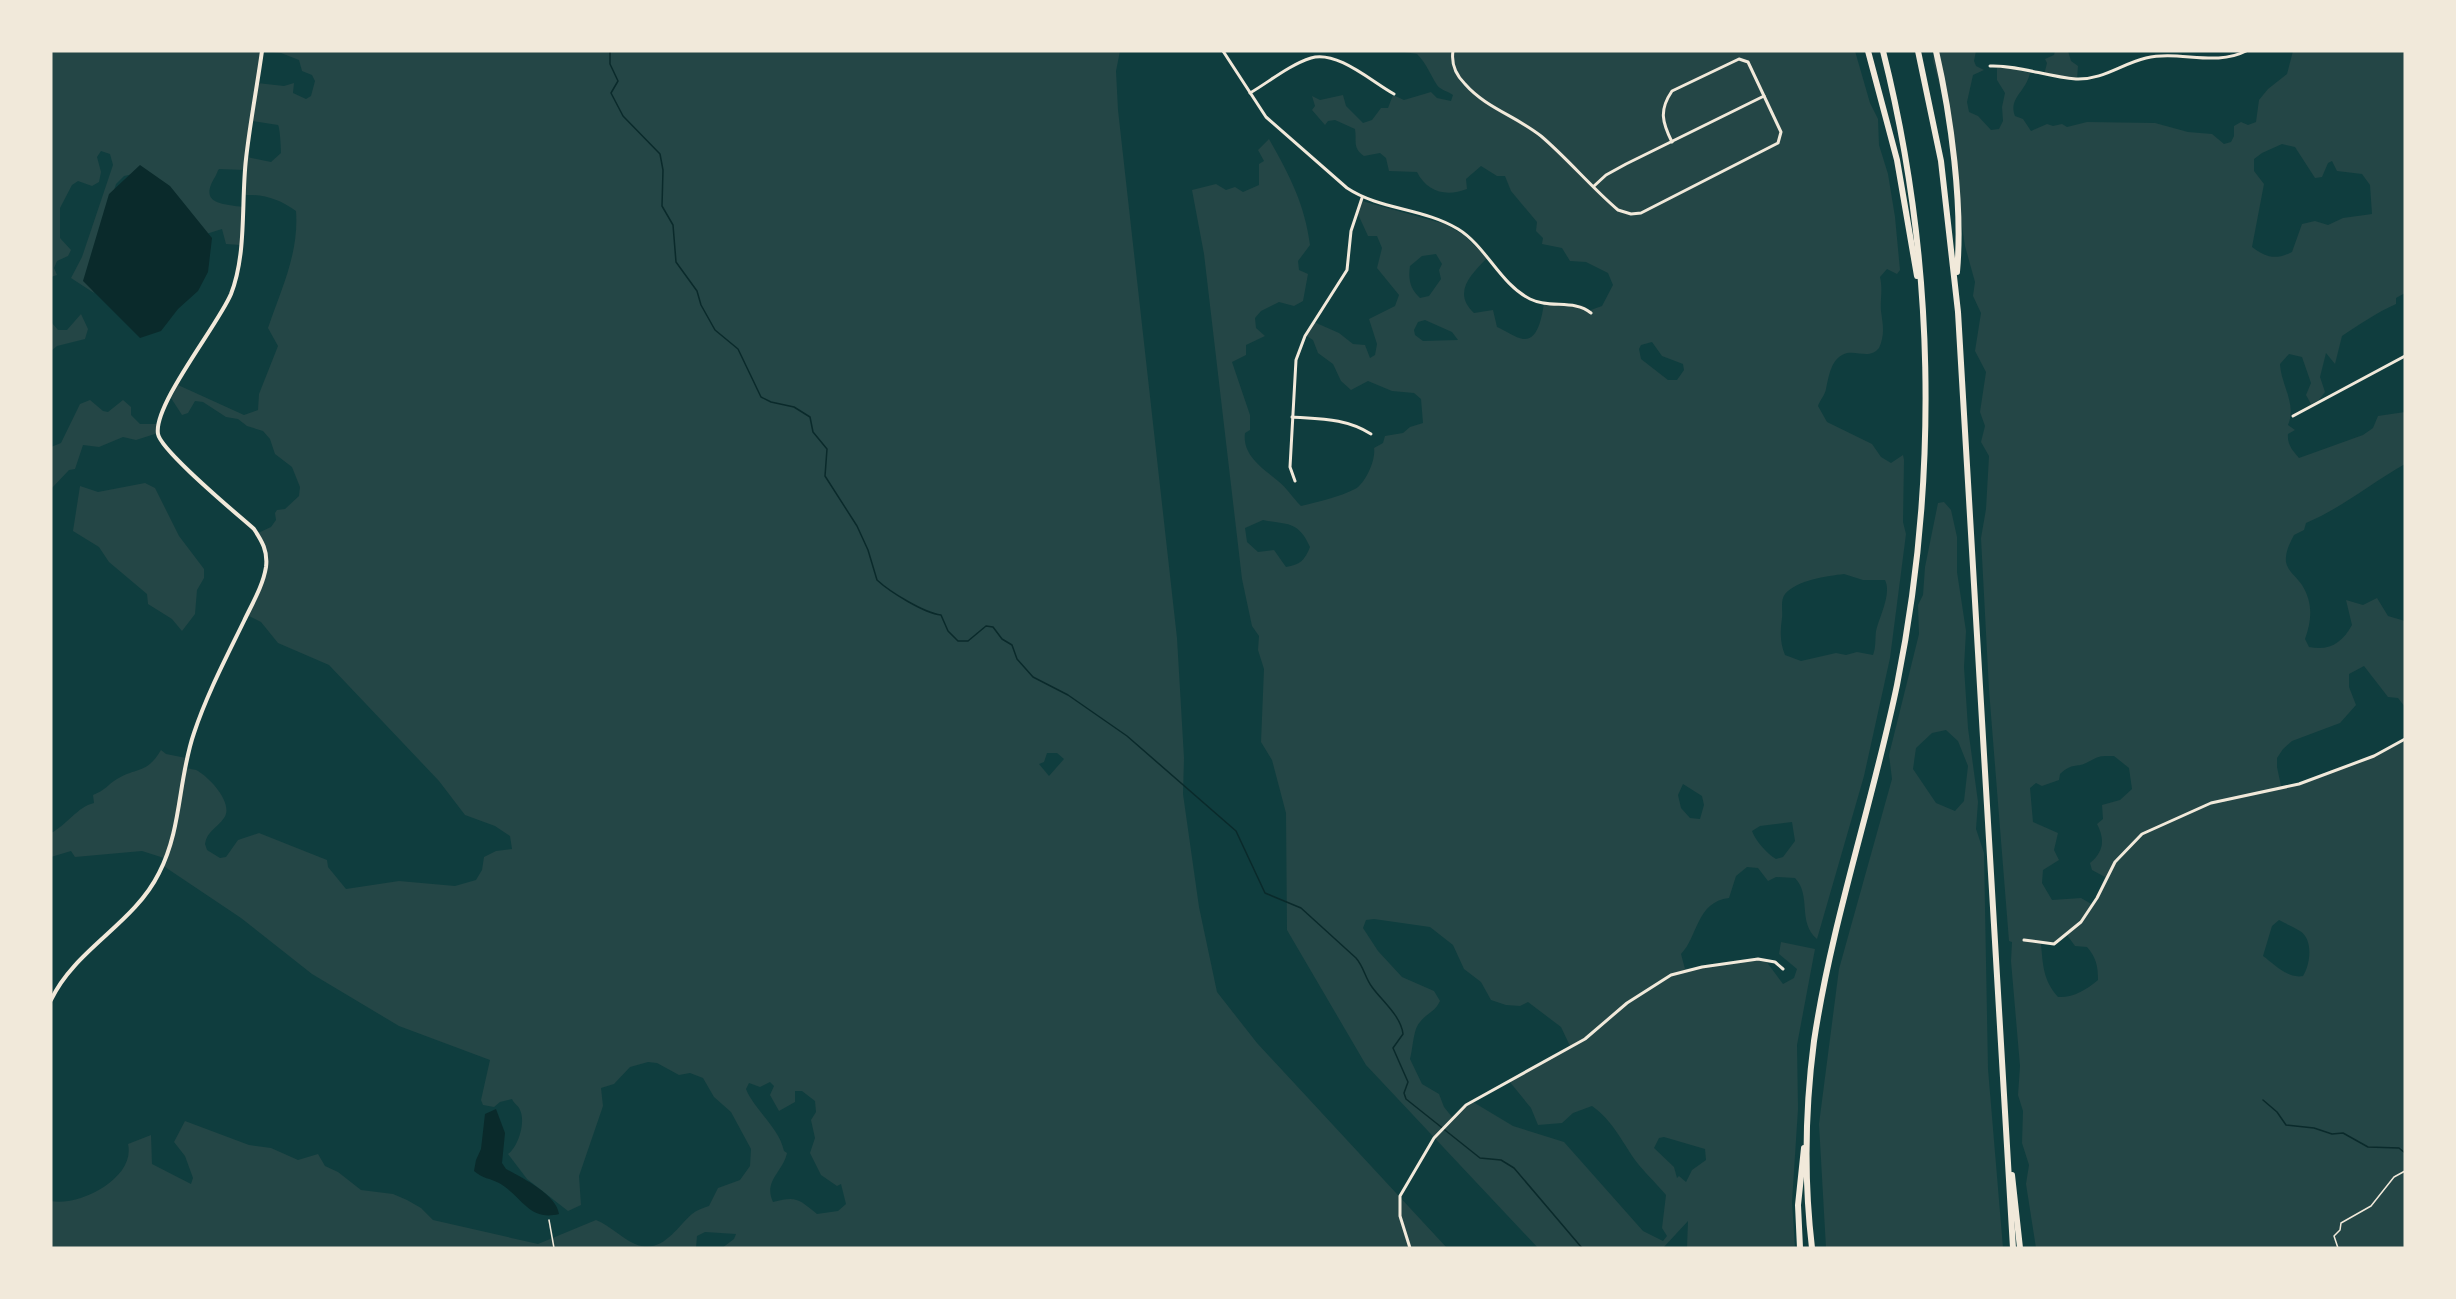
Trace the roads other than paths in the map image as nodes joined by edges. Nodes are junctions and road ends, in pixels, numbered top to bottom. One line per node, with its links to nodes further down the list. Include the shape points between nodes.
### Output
1 (262, 51): 27 (street, via 246,157 234,284 174,390 158,430 165,449 254,529 266,552 266,566 194,732 184,769 180,809 160,872 136,905 65,974)
2 (1223, 51): 10 (street)
3 (1453, 51): 14 (street, via 1454,69 1464,84 1488,106 1518,119 1542,137)
4 (1868, 51): 17 (highway, via 1897,160)
5 (1883, 51): 17 (highway, via 1910,187)
6 (1918, 51): 16 (highway, via 1938,146)
7 (1936, 51): 16 (highway, via 1953,160 1959,245)
8 (2246, 51): 9 (street, via 2225,58 2147,58 2087,79 2006,65)
9 (1990, 66)
10 (1250, 93): 11 (street, via 1306,60 1321,56 1343,63); 15 (street, via 1283,134 1332,178)
11 (1394, 94)
12 (1764, 95): 13 (street); 13 (street, via 1748,62 1739,58 1676,88 1666,101 1662,116); 14 (street, via 1781,132 1778,143 1641,213 1618,210)
13 (1672, 142): 14 (street, via 1606,175)
14 (1594, 186)
15 (1362, 198): 18 (street, via 1456,228 1527,297 1549,305 1579,305); 21 (street, via 1351,231 1347,270 1305,336 1297,357)
16 (1955, 284): 29 (highway)
17 (1923, 311): 28 (highway, via 1924,471 1912,595 1896,689 1824,987)
18 (1591, 313)
19 (2405, 356): 20 (street)
20 (2292, 416)
21 (1292, 417): 22 (street, via 1340,420); 23 (street, via 1290,467)
22 (1371, 434)
23 (1295, 481)
24 (2405, 739): 25 (street, via 2374,756 2299,784 2211,803 2142,834 2115,862 2091,909 2074,929 2054,944)
25 (2024, 940)
26 (1783, 969): 30 (street, via 1768,959 1671,975 1627,1003 1581,1041 1462,1110 1435,1136 1400,1196 1400,1216)
27 (51, 1000)
28 (1807, 1129): 31 (highway, via 1799,1187); 32 (highway)
29 (2007, 1138): 33 (highway); 34 (highway)
30 (1410, 1248)
31 (1800, 1248)
32 (1812, 1248)
33 (2013, 1248)
34 (2020, 1248)

